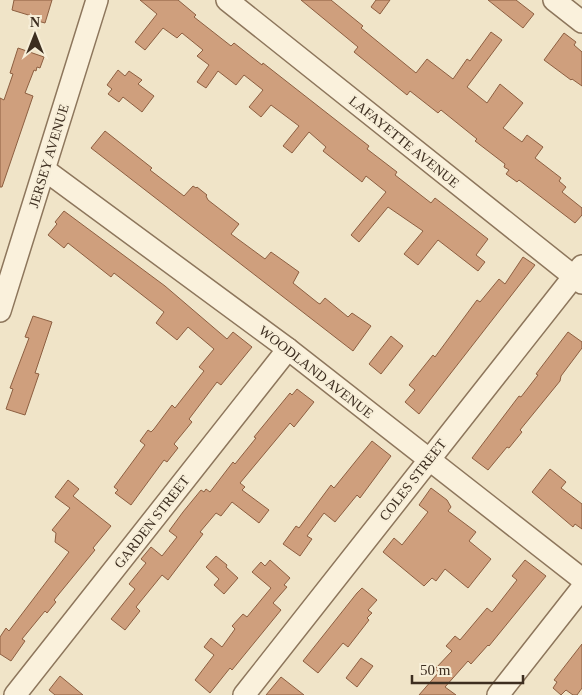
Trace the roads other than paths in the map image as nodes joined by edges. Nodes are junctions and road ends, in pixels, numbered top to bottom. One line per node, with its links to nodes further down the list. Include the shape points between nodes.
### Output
1 (97, 0): 5 (street, JERSEY AVENUE)
2 (227, 0): 6 (street, LAFAYETTE AVENUE)
3 (554, 0): 4 (street)
4 (582, 22)
5 (45, 170): 7 (street, JERSEY AVENUE); 8 (street, WOODLAND AVENUE)
6 (579, 275): 9 (street, COLES STREET)
7 (0, 311)
8 (288, 349): 9 (street, WOODLAND AVENUE); 12 (street, GARDEN STREET)
9 (428, 460): 10 (street, WOODLAND AVENUE); 13 (street, COLES STREET)
10 (582, 579)
11 (582, 588): 14 (street)
12 (15, 695)
13 (244, 695)
14 (498, 695)

